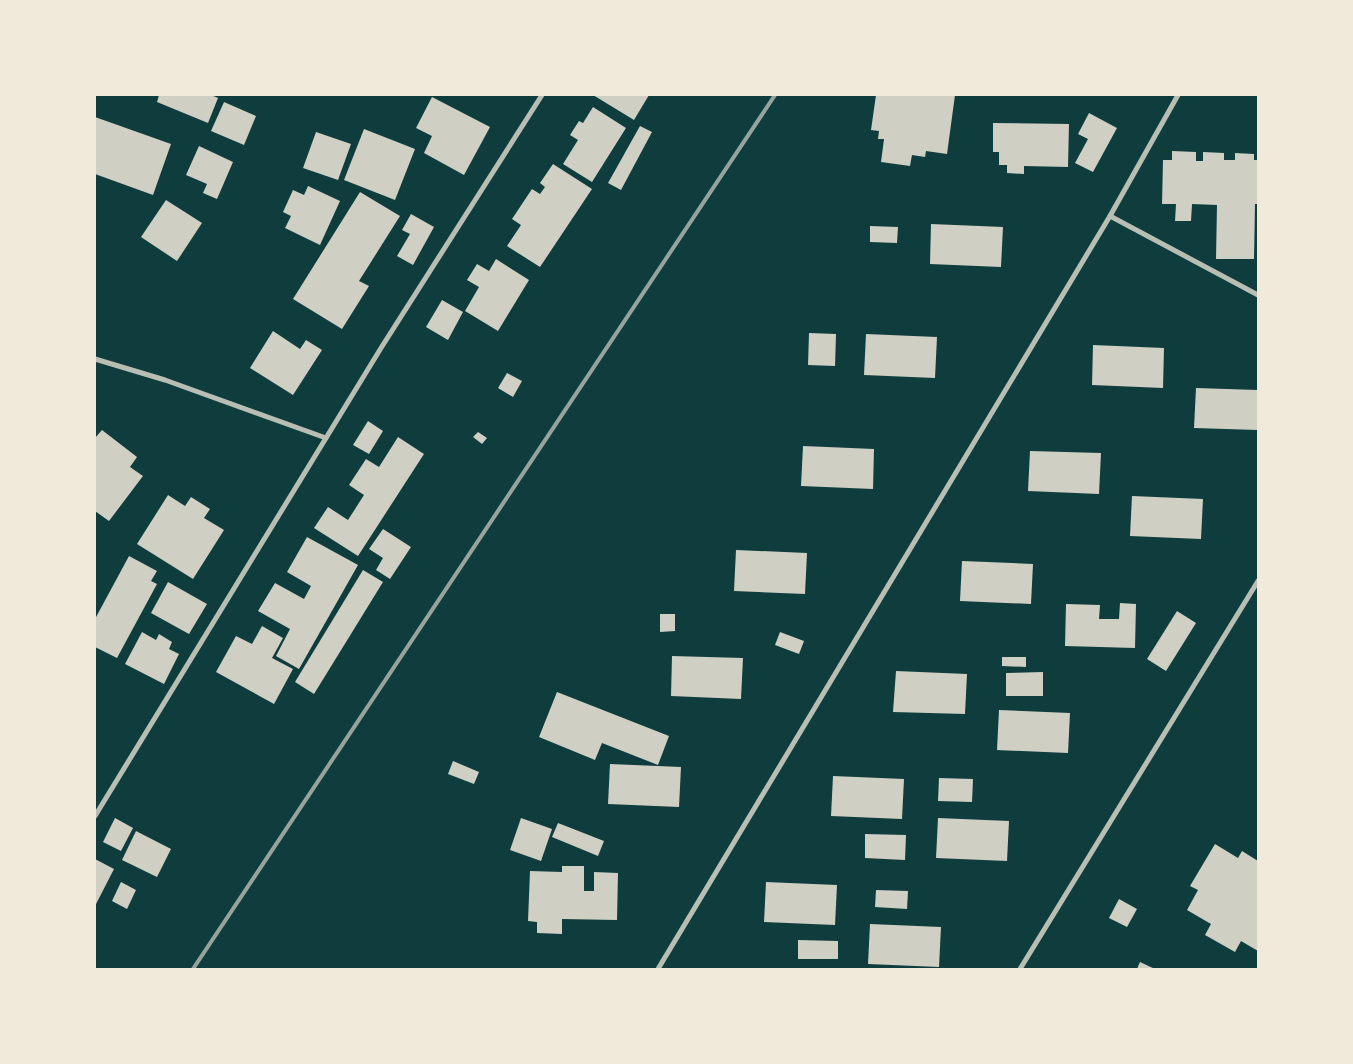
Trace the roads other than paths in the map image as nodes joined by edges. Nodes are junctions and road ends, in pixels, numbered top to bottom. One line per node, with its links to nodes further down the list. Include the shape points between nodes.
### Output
1 (542, 95): 6 (street)
2 (1178, 95): 3 (street)
3 (1110, 216): 4 (street); 9 (street)
4 (1258, 295)
5 (95, 359): 6 (street, via 165,380)
6 (326, 438): 8 (street)
7 (1258, 581): 10 (street)
8 (95, 816)
9 (658, 969)
10 (1020, 969)

